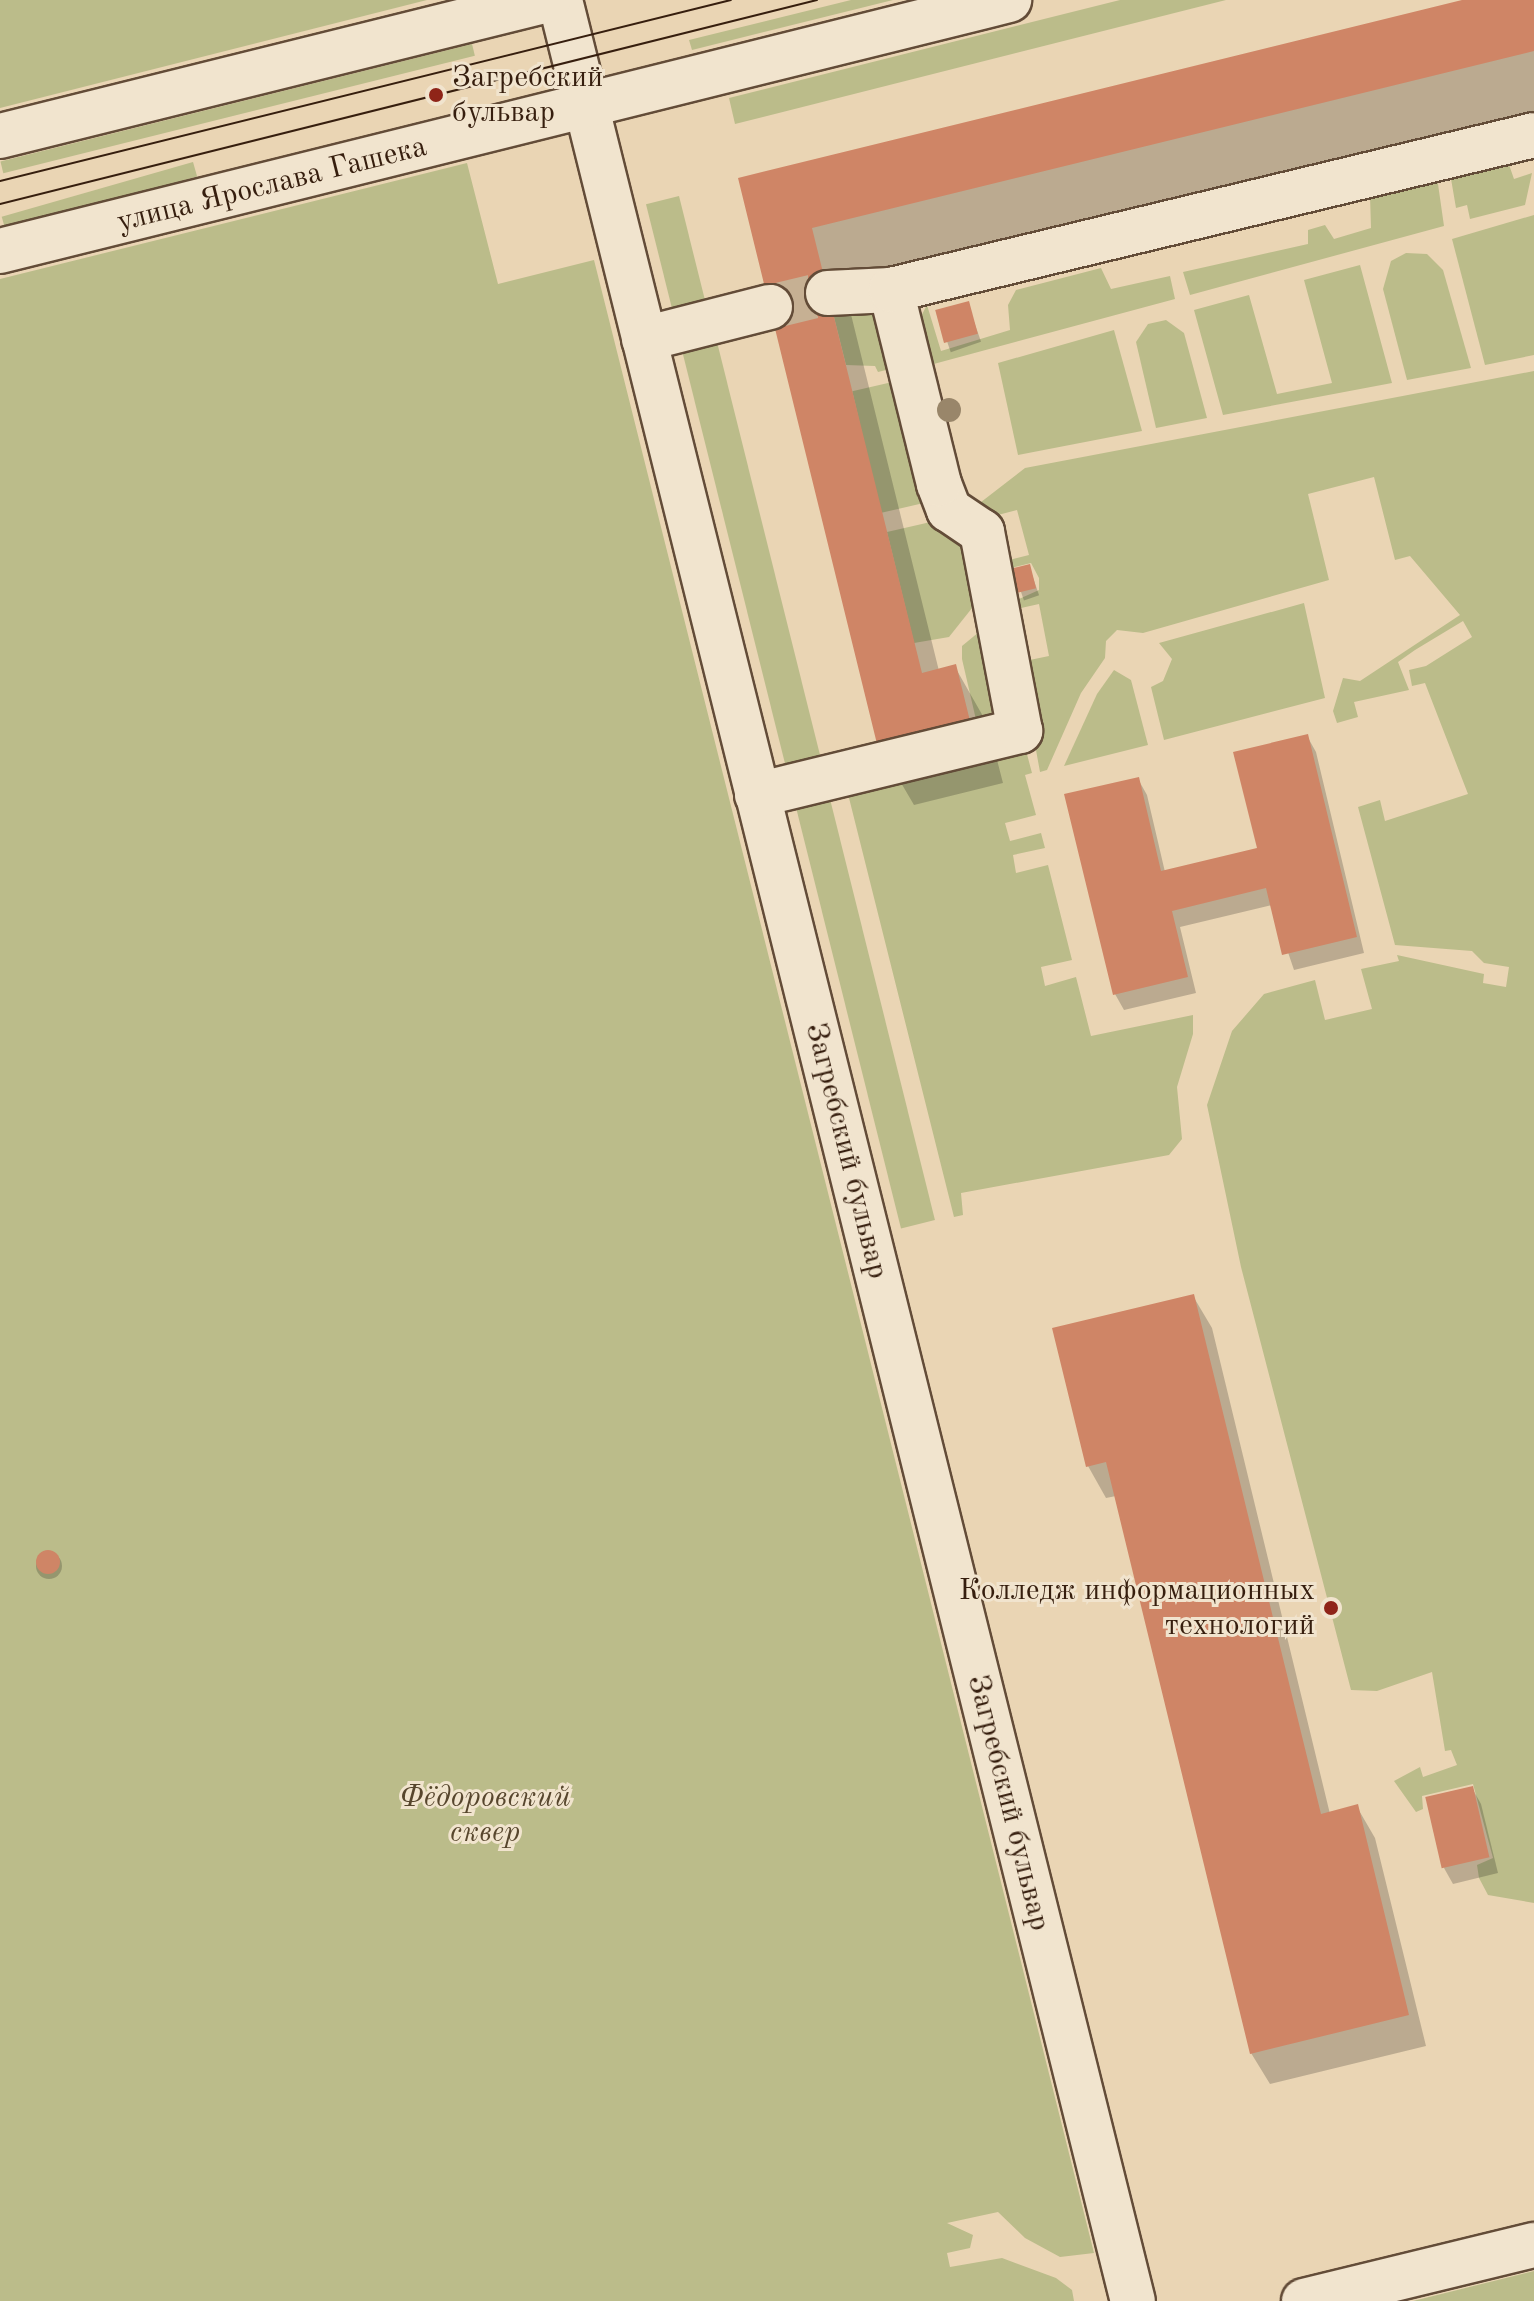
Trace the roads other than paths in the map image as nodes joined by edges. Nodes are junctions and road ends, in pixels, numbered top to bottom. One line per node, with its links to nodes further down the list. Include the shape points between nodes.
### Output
1 (548, 0): 6 (street)
2 (560, 0): 4 (street, Загребский бульвар)
3 (1009, 0): 4 (street, улица Ярослава Гашека)
4 (586, 107): 7 (street, улица Ярослава Гашека); 11 (street, Загребский бульвар)
5 (1534, 135): 8 (street)
6 (0, 136)
7 (0, 251)
8 (891, 290): 9 (street); 12 (street, via 939,484 949,510 982,532 1020,731)
9 (828, 293)
10 (770, 307): 11 (street)
11 (644, 339): 12 (street, Загребский бульвар)
12 (757, 795): 14 (street, Загребский бульвар)
13 (1534, 2245): 15 (street)
14 (1133, 2301)
15 (1304, 2301)

